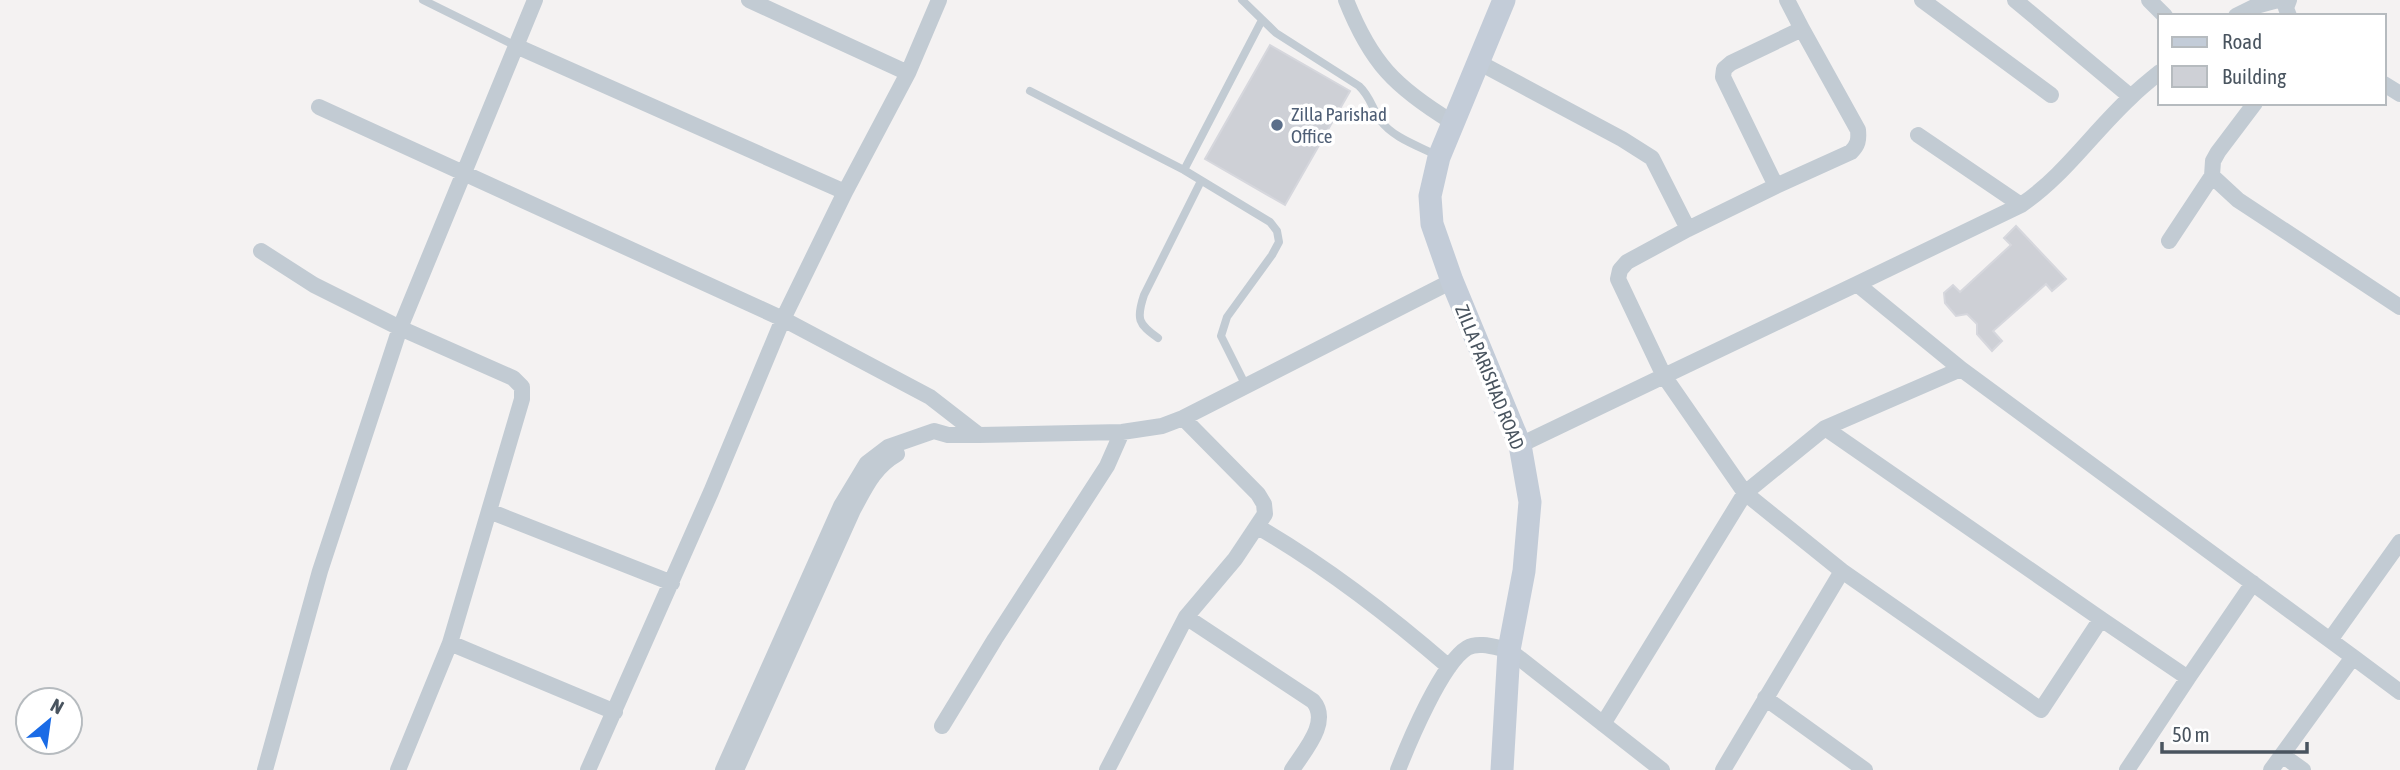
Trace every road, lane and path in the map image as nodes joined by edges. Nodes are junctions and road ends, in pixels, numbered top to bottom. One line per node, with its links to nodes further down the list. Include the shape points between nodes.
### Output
1 (423, 0): 17 (lane)
2 (535, 0): 17 (street)
3 (749, 0): 19 (street)
4 (939, 0): 19 (street)
5 (1242, 0): 15 (lane)
6 (1346, 0): 26 (street, via 1369,48 1395,83)
7 (1504, 0): 18 (main road, ZILLA PARISHAD ROAD)
8 (1787, 0): 16 (street)
9 (1922, 0): 22 (street)
10 (2015, 0): 23 (street)
11 (2149, 0): 13 (street)
12 (2278, 0): 14 (street)
13 (2163, 14)
14 (2240, 14)
15 (1262, 20): 28 (lane, via 1359,86 1389,130); 29 (lane)
16 (1802, 29): 33 (street, via 1724,69 1723,77); 33 (street, via 1859,138 1851,152)
17 (516, 46): 30 (street); 34 (street)
18 (1478, 62): 26 (main road, ZILLA PARISHAD ROAD); 36 (street, via 1652,158)
19 (908, 73): 34 (street)
20 (2158, 74): 23 (street)
21 (1030, 91): 29 (lane)
22 (2051, 95)
23 (2131, 97): 35 (street, via 2065,168)
24 (2253, 105): 31 (street, via 2218,152)
25 (319, 107): 30 (street)
26 (1452, 122): 28 (main road, ZILLA PARISHAD ROAD)
27 (1918, 135): 35 (street)
28 (1439, 157): 39 (main road, ZILLA PARISHAD ROAD, via 1430,196 1432,224)
29 (1184, 170): 32 (lane)
30 (462, 174): 42 (street); 43 (street)
31 (2211, 176): 37 (street); 41 (street, via 2238,200)
32 (1201, 181): 44 (lane, via 1139,313 1142,327); 47 (lane, via 1270,222 1277,231 1279,242 1227,317 1221,336)
33 (1776, 186): 36 (street)
34 (845, 192): 42 (street)
35 (2021, 205): 40 (street)
36 (1688, 229): 46 (street, via 1627,262 1618,279)
37 (2169, 241)
38 (261, 251): 43 (street, via 314,285)
39 (1452, 281): 47 (street); 53 (main road, ZILLA PARISHAD ROAD)
40 (1857, 284): 45 (street); 46 (street)
41 (2400, 306)
42 (783, 319): 52 (street, via 930,397); 59 (street)
43 (400, 328): 55 (street, via 513,378 522,387); 75 (street, via 320,571)
44 (1158, 338)
45 (1961, 369): 49 (street); 60 (street)
46 (1664, 376): 53 (street); 54 (street)
47 (1246, 386): 48 (street)
48 (1183, 418): 50 (street); 56 (street, via 1258,494 1265,514)
49 (1825, 428): 54 (street); 62 (street)
50 (1122, 432): 52 (street); 73 (street, via 1107,466)
51 (948, 435): 52 (street); 78 (street, via 934,431 888,447 867,463 841,506); 79 (street, via 904,450 886,460 870,478)
52 (979, 435)
53 (1520, 444): 65 (main road, ZILLA PARISHAD ROAD, via 1530,502 1524,571)
54 (1745, 493): 58 (street); 72 (street)
55 (489, 511): 59 (street); 64 (street)
56 (1258, 527): 61 (street); 67 (street, via 1389,615)
57 (2400, 542): 63 (street)
58 (1842, 571): 62 (street, via 2040,709); 70 (street)
59 (672, 583): 71 (street)
60 (2253, 583): 63 (street); 68 (street)
61 (1186, 617): 80 (street); 81 (street, via 1319,708 1320,721)
62 (2101, 620): 68 (street)
63 (2330, 640): 66 (street)
64 (450, 643): 71 (street); 76 (street)
65 (1509, 650): 67 (street, via 1479,645 1467,648); 72 (street); 83 (main road, ZILLA PARISHAD ROAD)
66 (2353, 657): 69 (street); 74 (street)
67 (1449, 667): 82 (street)
68 (2188, 678): 87 (street)
69 (2400, 692)
70 (1765, 698): 85 (street); 86 (street)
71 (615, 712): 77 (street)
72 (1603, 724): 84 (street)
73 (942, 726)
74 (2282, 755): 88 (street); 89 (street)
75 (265, 770)
76 (398, 770)
77 (587, 770)
78 (723, 770)
79 (736, 770)
80 (1107, 770)
81 (1292, 770)
82 (1398, 770)
83 (1502, 770)
84 (1662, 770)
85 (1723, 770)
86 (1865, 770)
87 (2127, 770)
88 (2271, 770)
89 (2303, 770)

